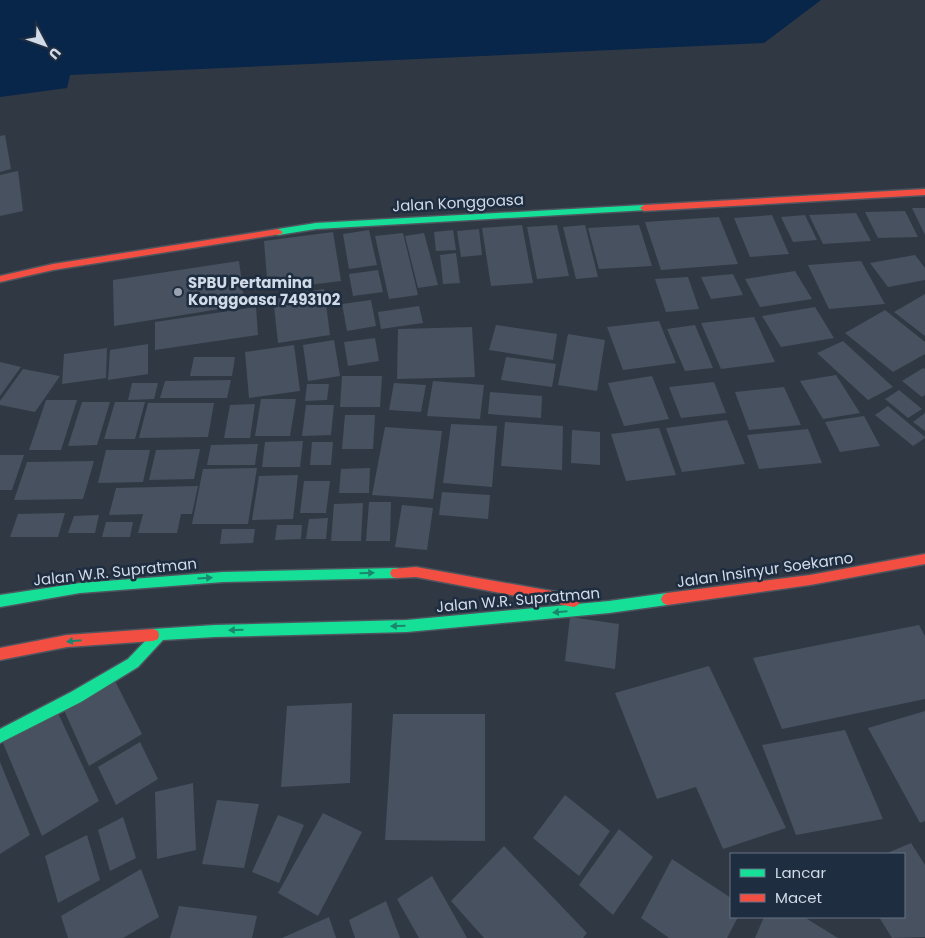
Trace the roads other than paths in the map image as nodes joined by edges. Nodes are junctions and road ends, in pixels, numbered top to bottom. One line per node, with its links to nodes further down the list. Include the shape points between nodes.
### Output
1 (924, 191): 2 (main road, Jalan Konggoasa, via 316,226 73,264)
2 (0, 279)
3 (925, 559): 5 (main road, Jalan Insinyur Soekarno, via 810,580)
4 (0, 601): 5 (main road, Jalan W.R. Supratman, one-way to 5, via 80,588 223,576 416,572)
5 (609, 607): 6 (main road, Jalan W.R. Supratman, one-way to 6, via 407,626)
6 (160, 634): 7 (main road, Jalan W.R. Supratman, one-way to 7, via 67,641); 8 (main road, via 133,663)
7 (0, 654)
8 (0, 736)

